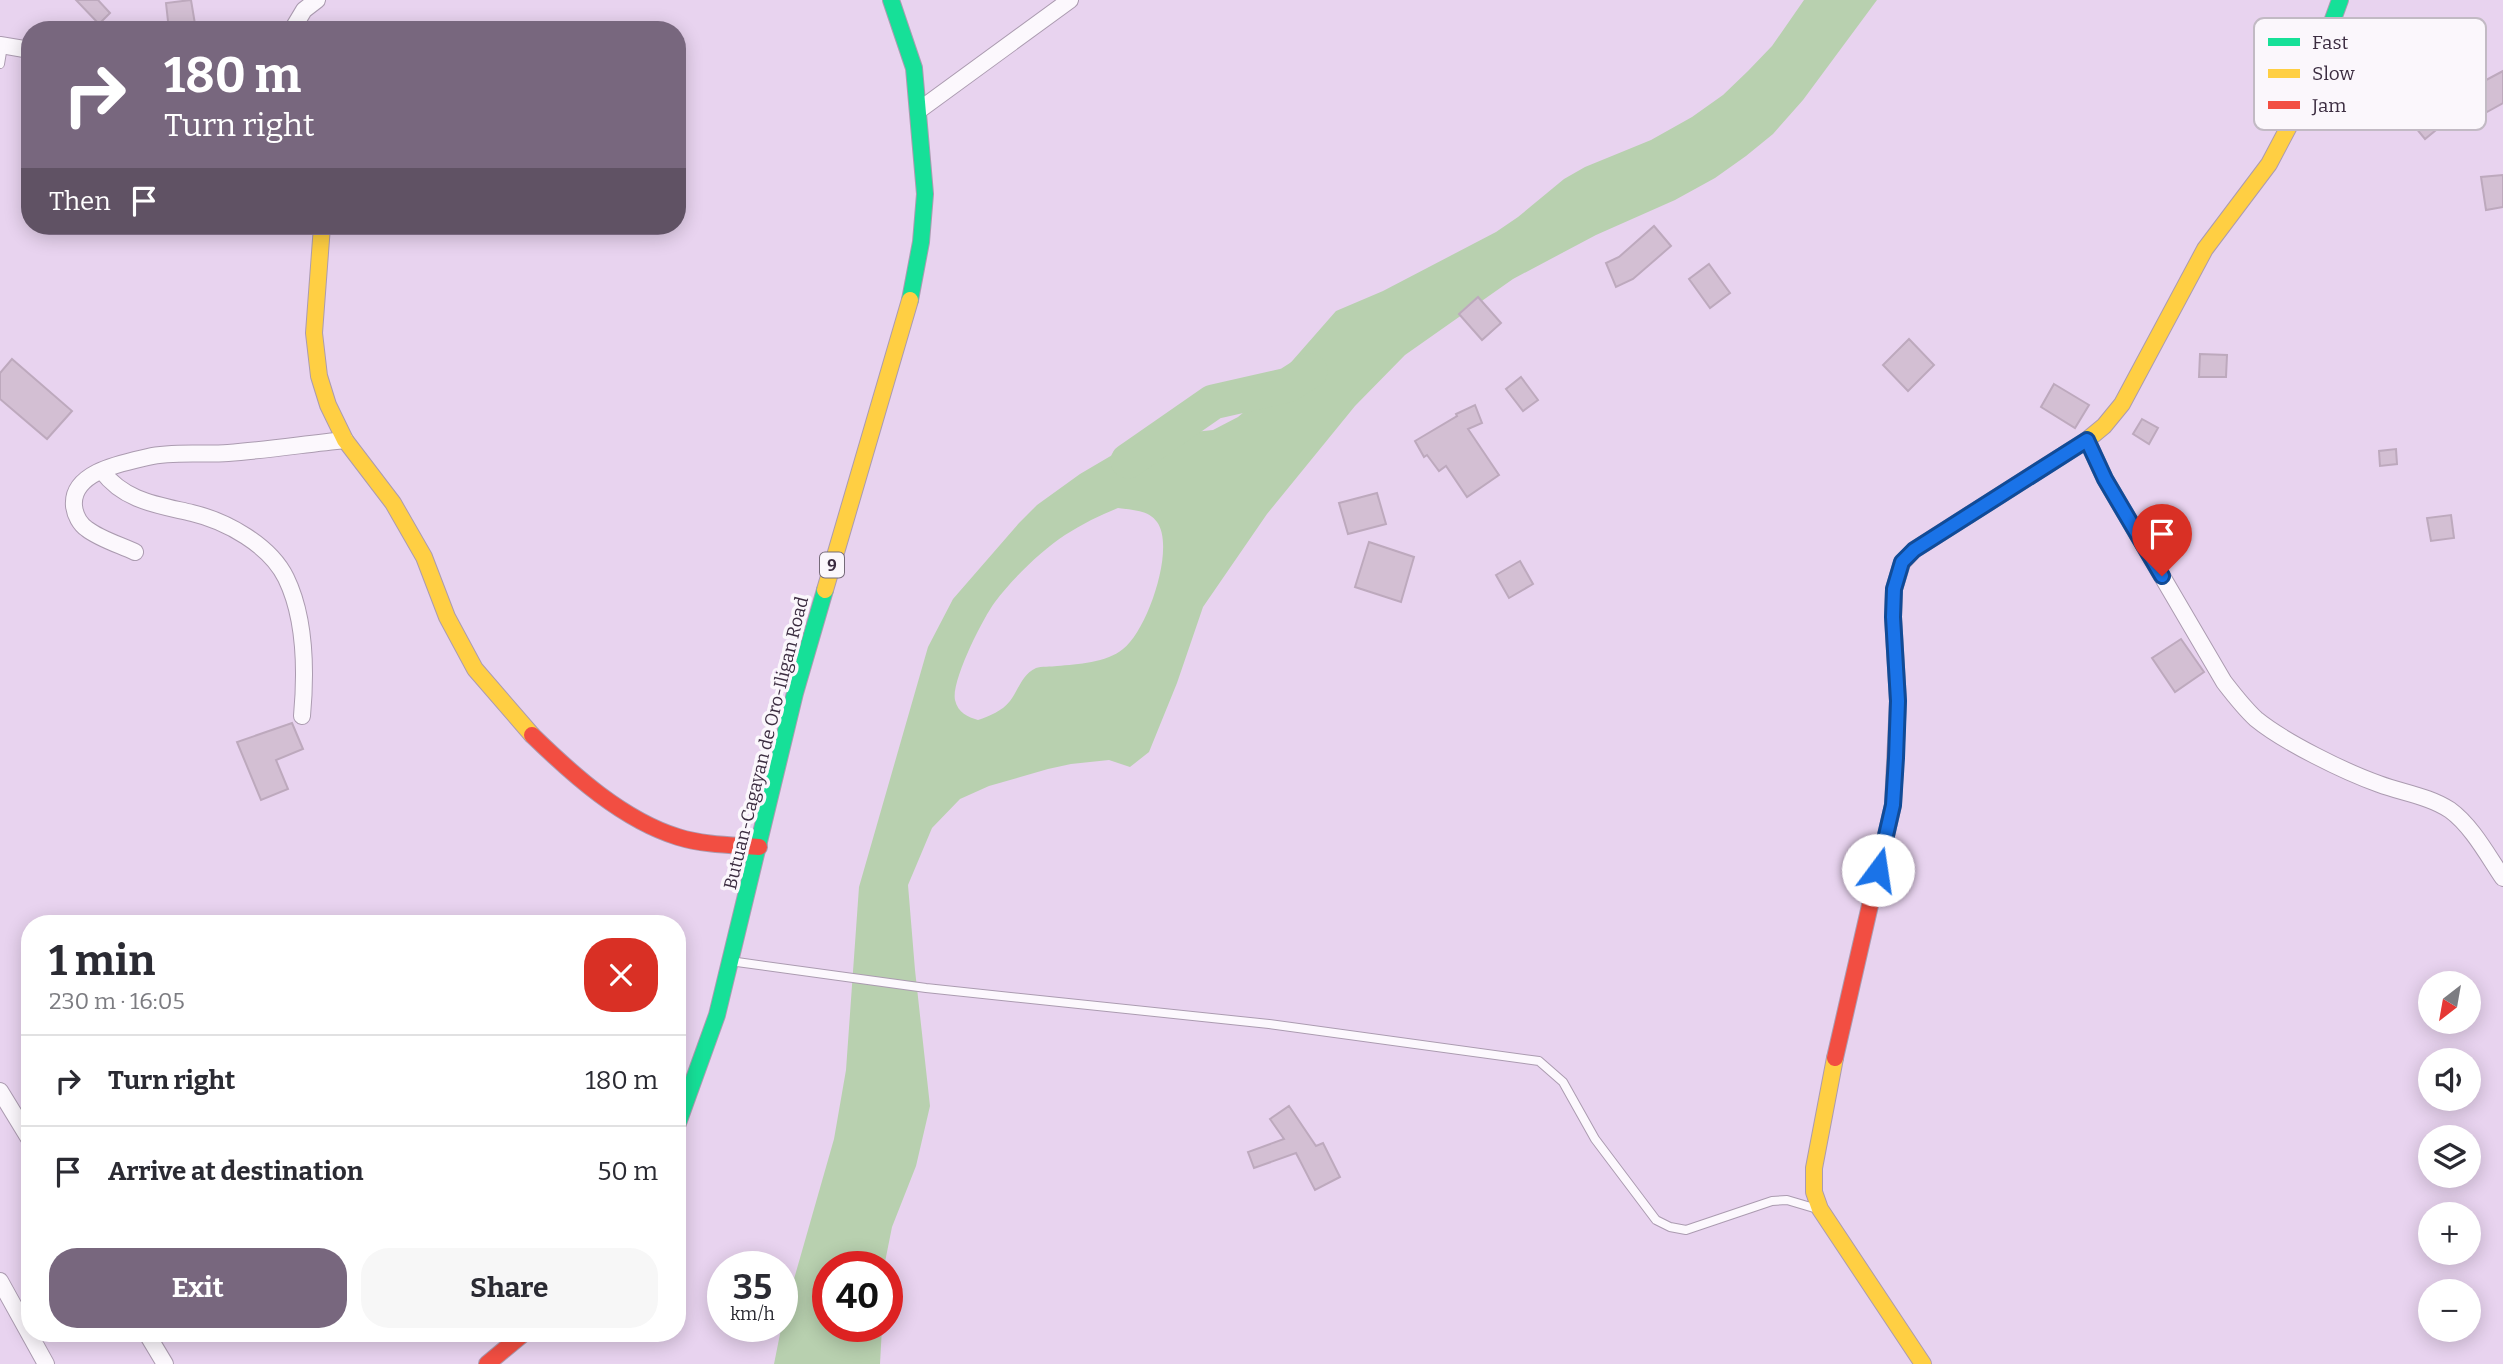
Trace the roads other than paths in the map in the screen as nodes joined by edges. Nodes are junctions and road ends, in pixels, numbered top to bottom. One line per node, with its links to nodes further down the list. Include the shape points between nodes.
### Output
1 (317, 0): 6 (street)
2 (891, 0): 10 (main road, Butuan-Cagayan de Oro-Iligan Road / 9, via 914,68)
3 (1070, 0): 10 (street)
4 (2340, 0): 5 (main road)
5 (2333, 18)
6 (297, 21)
7 (2, 45): 8 (street); 9 (lane)
8 (21, 48)
9 (0, 64)
10 (918, 111): 18 (main road, Butuan-Cagayan de Oro-Iligan Road / 9, via 925,194 907,315 798,681)
11 (2287, 130): 14 (main road, via 2269,164 2204,249 2122,404)
12 (320, 235): 13 (main road, via 314,333 319,376)
13 (345, 440): 15 (street, via 150,456); 18 (main road, via 393,503 424,557 447,617 475,669 566,768 626,813 677,837)
14 (2087, 440): 19 (street, via 2105,479 2242,705 2270,730 2324,759 2369,781 2441,804 2467,827); 24 (main road, via 1902,562 1893,608 1898,701 1893,805 1830,1079 1814,1168)
15 (102, 471): 16 (street, via 78,488 75,512 86,528); 17 (street, via 118,488 151,505 228,525 278,565 298,616 303,649)
16 (135, 552)
17 (302, 716)
18 (759, 848): 20 (main road, Butuan-Cagayan de Oro-Iligan Road / 9)
19 (2503, 878)
20 (730, 961): 22 (main road, Butuan-Cagayan de Oro-Iligan Road / 9, via 717,1015); 24 (lane, via 847,979 1269,1024 1539,1061 1563,1082 1595,1139 1656,1220 1686,1230 1772,1201)
21 (0, 1091): 23 (street)
22 (686, 1101)
23 (21, 1125)
24 (1820, 1209): 33 (main road)
25 (0, 1281): 26 (street)
26 (21, 1319)
27 (34, 1342): 30 (street)
28 (152, 1342): 31 (street)
29 (513, 1342): 32 (main road)
30 (46, 1364)
31 (165, 1364)
32 (487, 1364)
33 (1923, 1364)

